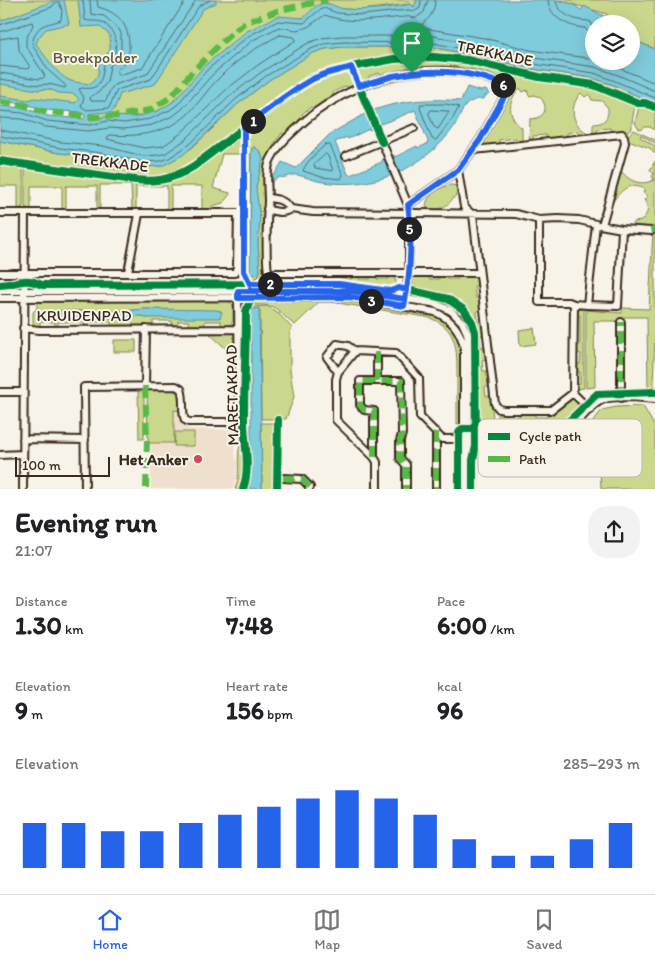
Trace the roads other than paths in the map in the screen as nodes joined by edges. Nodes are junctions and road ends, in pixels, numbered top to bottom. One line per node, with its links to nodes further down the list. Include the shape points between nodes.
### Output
1 (414, 128): 2 (street)
2 (382, 142): 4 (street); 9 (street)
3 (474, 150): 5 (street); 6 (street, via 509,88 457,73 421,72 393,76 359,86 335,98 297,127 270,160); 15 (street, via 622,134 625,143)
4 (346, 156)
5 (458, 170): 9 (street); 13 (street, via 464,207)
6 (268, 198): 7 (street); 8 (street, via 286,202)
7 (267, 209): 8 (street, via 279,213); 22 (street, via 268,273)
8 (291, 209): 9 (street, via 313,212)
9 (408, 209): 13 (street); 22 (street)
10 (0, 213): 11 (street)
11 (24, 213): 12 (street); 19 (street, KRUIDENPAD)
12 (139, 214): 20 (street); 20 (street, via 238,213 237,267 235,272)
13 (473, 215): 14 (street, via 516,214); 21 (street)
14 (539, 220): 15 (street, via 558,218); 29 (street, via 539,302)
15 (599, 225): 16 (street); 30 (street)
16 (622, 229): 17 (street); 30 (street, via 618,306)
17 (651, 231)
18 (0, 272): 19 (street)
19 (24, 272): 20 (street); 25 (street, KRUIDENPAD)
20 (128, 272)
21 (479, 272): 22 (street); 42 (street, via 495,404 504,410 551,410)
22 (409, 273): 28 (street)
23 (0, 291): 25 (street)
24 (238, 291): 25 (street); 27 (street); 28 (street, via 352,291)
25 (24, 294): 26 (street); 27 (street); 32 (street, KRUIDENPAD)
26 (0, 298)
27 (238, 298): 28 (street, via 350,297); 34 (street)
28 (405, 302): 49 (street, via 440,314 460,333 465,354)
29 (574, 304): 30 (street); 42 (street)
30 (588, 305)
31 (621, 322): 43 (street)
32 (23, 328): 33 (street, KRUIDENPAD); 41 (street, KRUIDENPAD)
33 (146, 329): 34 (street, KRUIDENPAD); 39 (street, KRUIDENPAD)
34 (238, 329): 39 (street, via 239,422 189,422 184,417 181,389 176,386)
35 (356, 351): 36 (street); 37 (street); 37 (street, via 337,344 327,357)
36 (377, 352): 38 (street); 47 (street, via 396,353 419,378 420,417)
37 (338, 372): 54 (street, via 336,420)
38 (378, 381): 54 (street, via 360,381 360,405 364,410 374,411); 60 (street, via 401,381 400,458 406,465)
39 (145, 386): 51 (street, via 84,387)
40 (0, 392): 41 (street)
41 (23, 392): 48 (street, KRUIDENPAD)
42 (573, 393): 45 (street)
43 (621, 398): 44 (street); 45 (street, via 601,400)
44 (655, 399)
45 (590, 410): 46 (street)
46 (581, 419)
47 (436, 432): 49 (street, via 442,439); 61 (street)
48 (23, 439): 51 (street); 52 (street, KRUIDENPAD)
49 (467, 439): 50 (street); 62 (street)
50 (478, 439)
51 (85, 440): 57 (street)
52 (23, 454): 53 (street); 56 (street, KRUIDENPAD)
53 (0, 455)
54 (374, 457): 59 (street, via 377,462)
55 (283, 478): 58 (street, via 302,479)
56 (23, 489)
57 (85, 489)
58 (310, 489)
59 (376, 489)
60 (406, 489)
61 (436, 489)
62 (466, 489)

